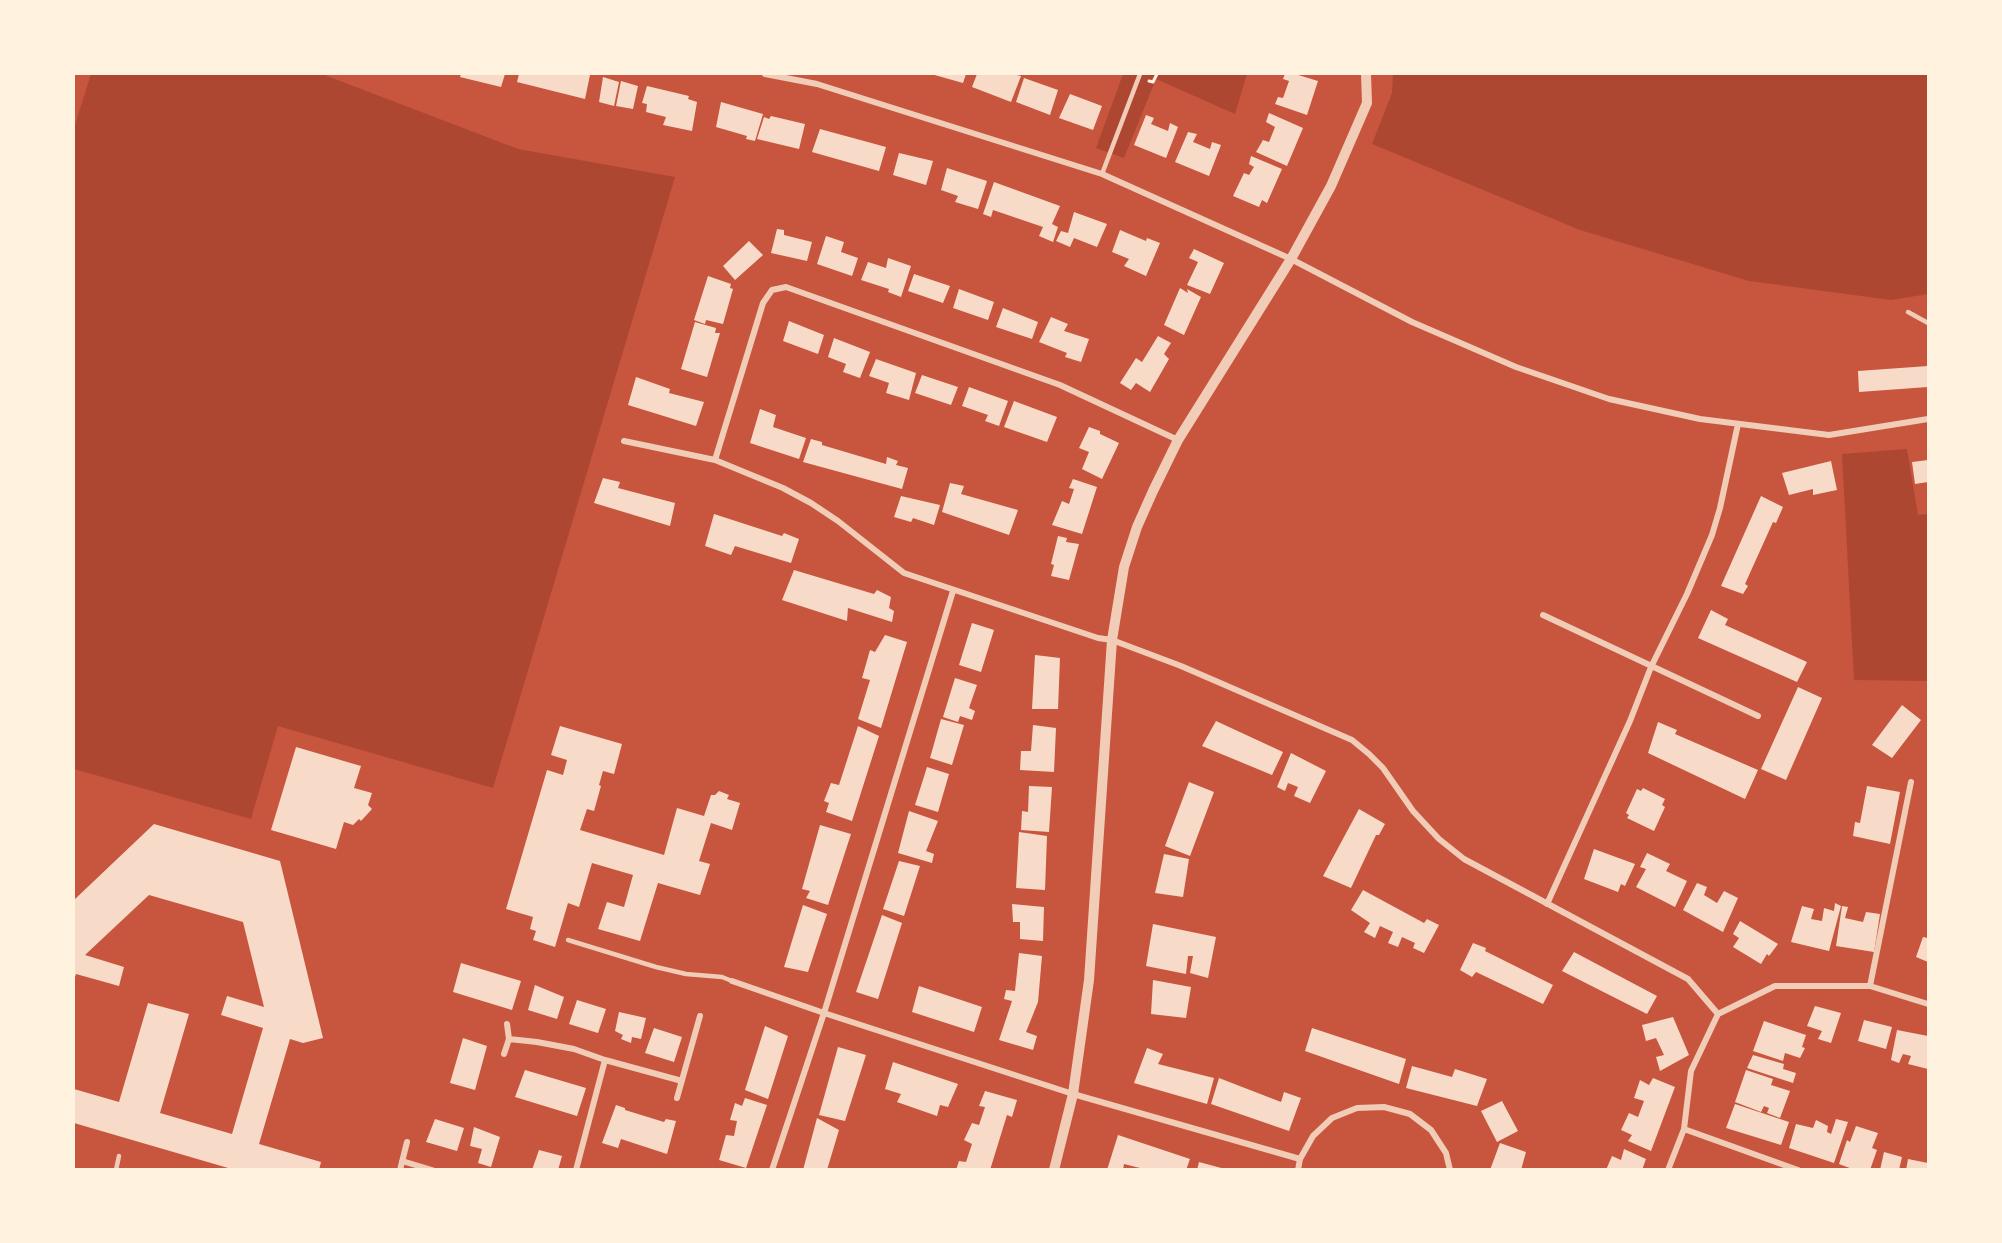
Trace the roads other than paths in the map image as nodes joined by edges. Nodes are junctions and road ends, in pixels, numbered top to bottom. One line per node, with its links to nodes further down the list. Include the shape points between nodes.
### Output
1 (765, 74): 4 (street, via 817,84)
2 (1140, 74): 4 (lane)
3 (1366, 74): 5 (street, via 1367,104 1331,186)
4 (1102, 174): 5 (street)
5 (1291, 259): 9 (street, via 1412,322 1516,367 1609,399); 10 (street)
6 (1908, 312): 7 (lane)
7 (1929, 323)
8 (1929, 419): 9 (street, via 1829,435)
9 (1738, 424): 16 (street, via 1712,536)
10 (1178, 440): 12 (street, via 1060,385 786,287 772,290 763,303); 15 (street, via 1137,527 1125,567)
11 (624, 441): 12 (street)
12 (715, 460): 13 (street, via 812,503 904,573)
13 (953, 591): 15 (street); 24 (street)
14 (1543, 615): 16 (street)
15 (1112, 640): 19 (street, via 1352,740 1383,768 1439,839 1464,859); 32 (street, via 1089,980)
16 (1651, 667): 17 (street); 19 (street)
17 (1758, 716)
18 (1911, 782): 22 (street)
19 (1547, 904): 25 (street, via 1688,978)
20 (568, 940): 21 (lane, via 656,967)
21 (732, 981): 24 (street)
22 (1870, 986): 23 (street); 25 (street, via 1775,986)
23 (1929, 1005)
24 (824, 1013): 32 (street); 43 (street)
25 (1718, 1014): 34 (street, via 1691,1071)
26 (700, 1016): 31 (street)
27 (507, 1023): 28 (street)
28 (509, 1039): 29 (street); 30 (street, via 574,1049)
29 (504, 1054)
30 (605, 1060): 31 (street); 42 (street)
31 (682, 1081): 33 (street)
32 (1073, 1094): 37 (street); 44 (street)
33 (677, 1098)
34 (1684, 1129): 47 (street); 48 (street)
35 (407, 1142): 38 (street)
36 (119, 1156): 39 (lane)
37 (1300, 1159): 45 (street); 46 (street, via 1312,1136 1332,1118 1357,1108 1384,1107 1410,1114 1431,1130 1446,1153)
38 (402, 1161): 40 (street); 41 (street)
39 (116, 1170)
40 (400, 1170)
41 (432, 1170)
42 (576, 1170)
43 (772, 1170)
44 (1054, 1170)
45 (1298, 1170)
46 (1450, 1170)
47 (1668, 1170)
48 (1798, 1170)

